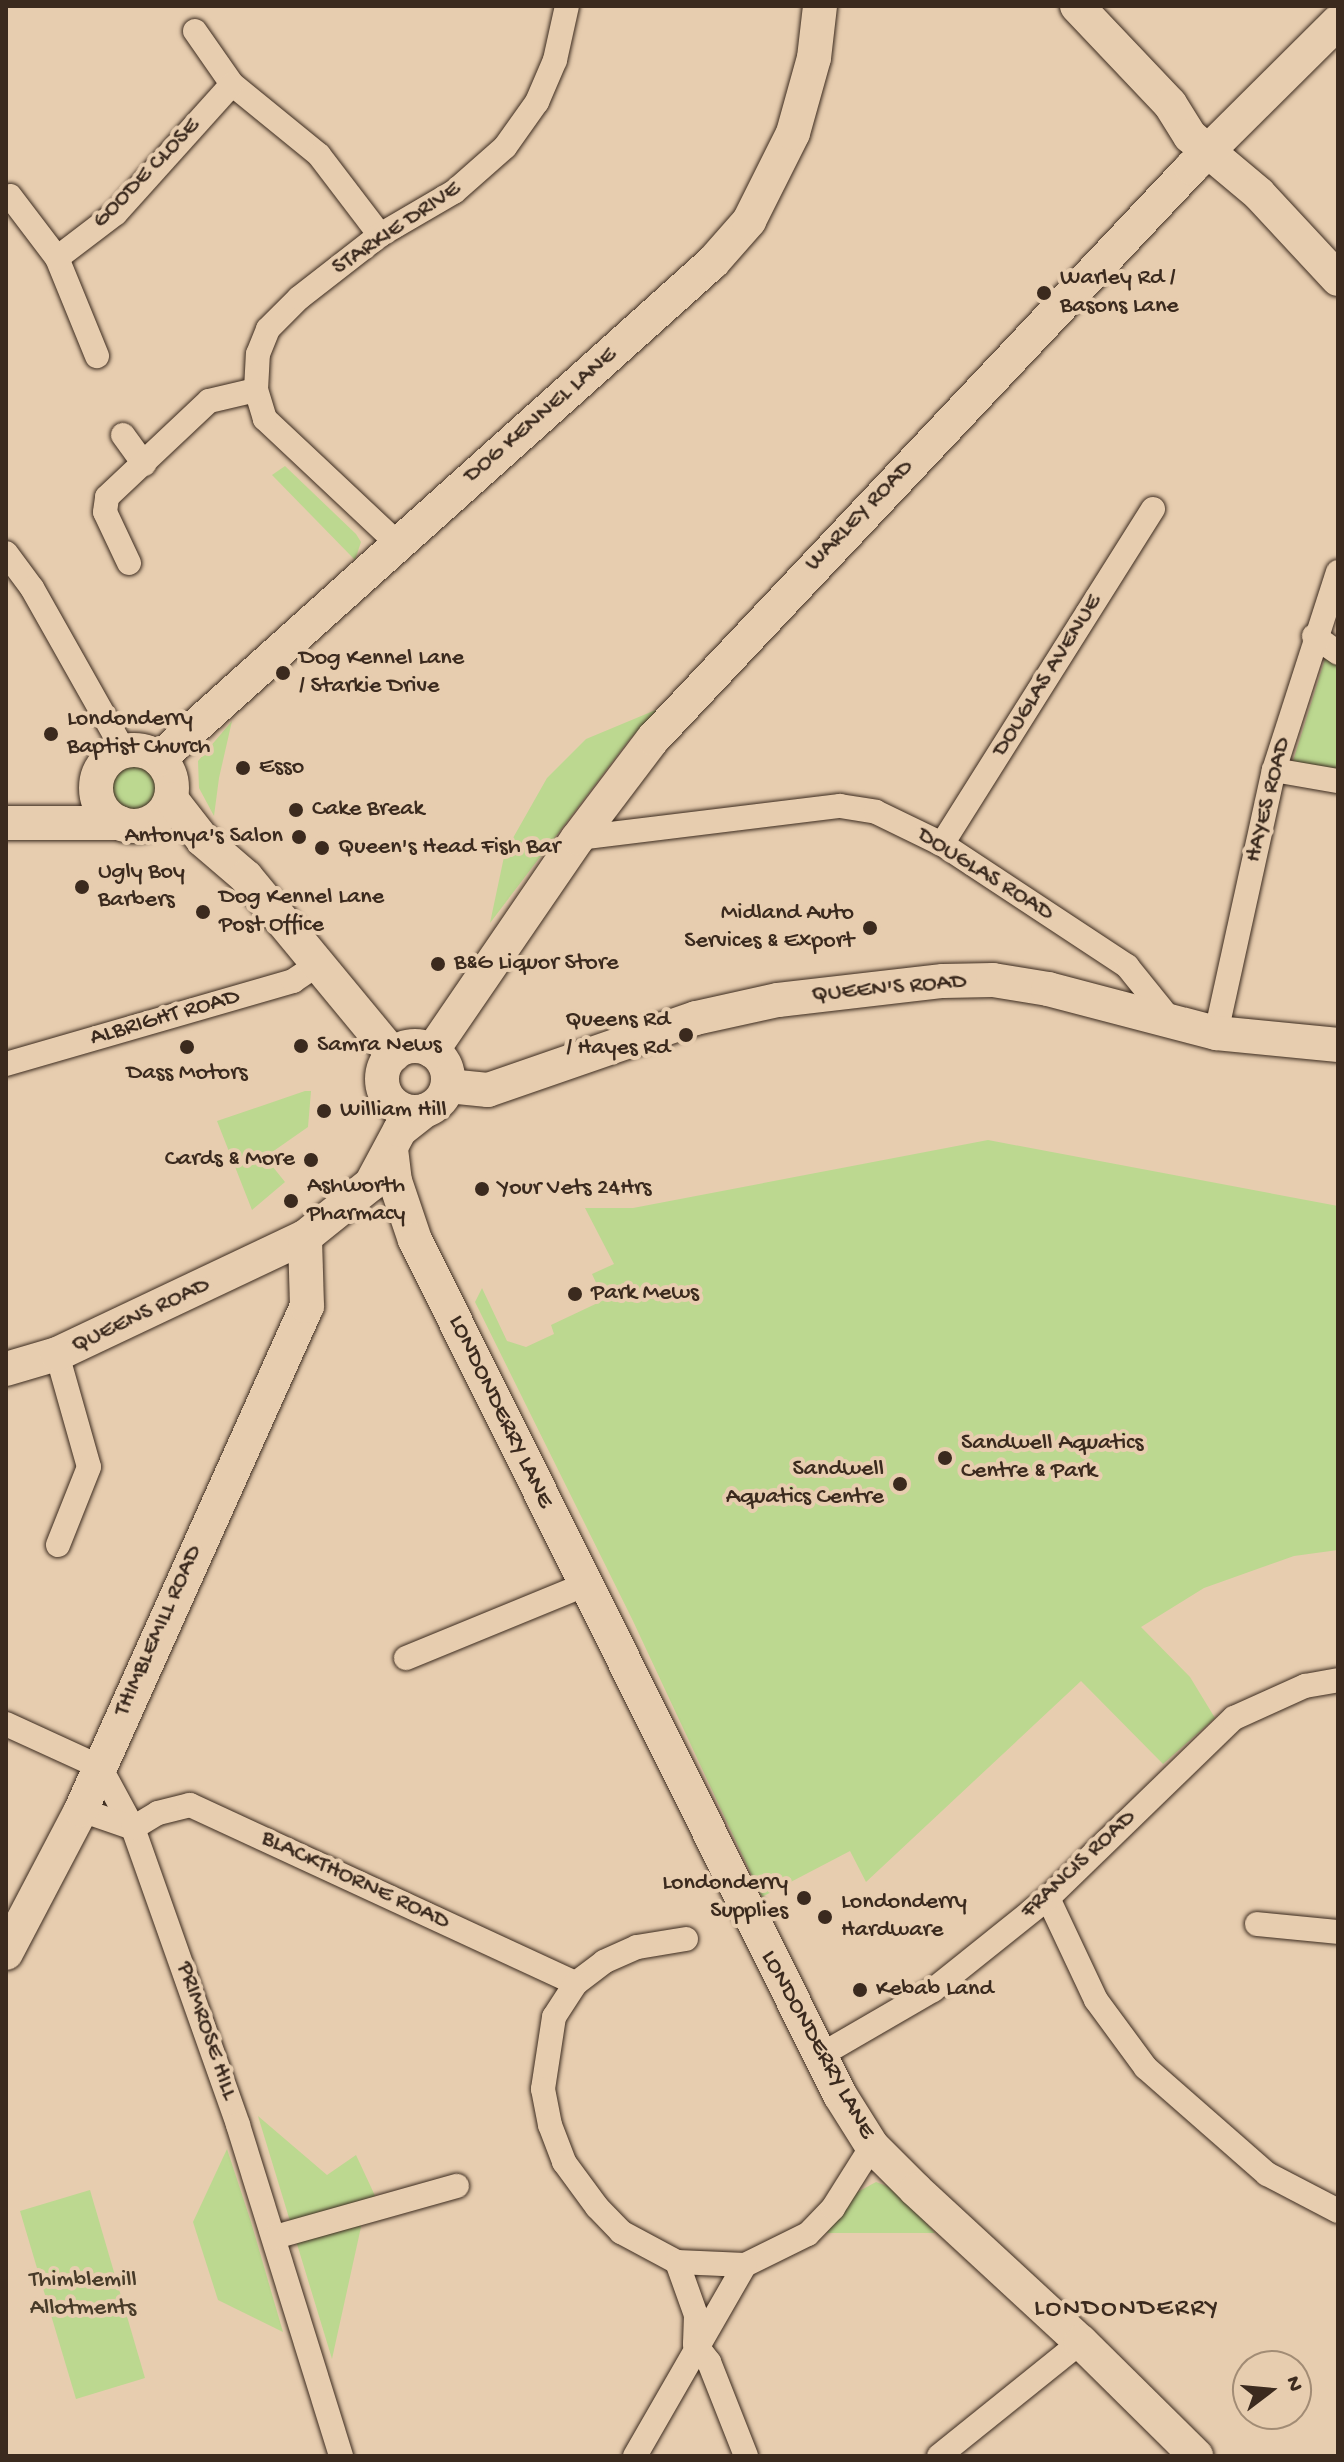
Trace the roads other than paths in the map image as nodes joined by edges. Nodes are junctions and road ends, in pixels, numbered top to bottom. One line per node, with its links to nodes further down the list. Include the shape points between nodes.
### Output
1 (567, 6): 9 (street, STARKIE DRIVE, via 555,60 537,102 505,147 454,192)
2 (820, 6): 17 (street, DOG KENNEL LANE, via 804,99 749,221 655,316)
3 (1077, 6): 7 (street, via 1170,104 1207,121)
4 (1338, 22): 7 (street, WARLEY ROAD)
5 (195, 31): 6 (street)
6 (232, 84): 9 (street, via 319,155); 10 (street, GOODE CLOSE, via 116,213)
7 (1214, 145): 11 (street); 31 (street, WARLEY ROAD, via 795,584 653,739)
8 (10, 196): 10 (street)
9 (380, 235): 13 (street, STARKIE DRIVE, via 268,329 258,354)
10 (57, 258): 12 (street)
11 (1338, 279)
12 (97, 356)
13 (256, 390): 15 (street, via 209,401); 17 (street, STARKIE DRIVE, via 265,419)
14 (123, 435): 15 (street)
15 (144, 464): 19 (street, via 107,497 105,512)
16 (1153, 509): 33 (street, DOUGLAS AVENUE)
17 (396, 542): 24 (street, DOG KENNEL LANE)
18 (6, 553): 23 (street, via 32,588)
19 (129, 563)
20 (1338, 572): 21 (street, HAYES ROAD)
21 (1314, 636): 22 (street); 25 (street, HAYES ROAD)
22 (1338, 653)
23 (124, 751): 24 (street, via 141,750); 27 (street, via 103,766)
24 (159, 759): 28 (street, via 170,774)
25 (1274, 770): 26 (street); 36 (street, HAYES ROAD)
26 (1338, 781)
27 (96, 793): 29 (street); 30 (street, via 101,807)
28 (171, 799): 30 (street, via 153,820); 32 (street)
29 (15, 823): 30 (street)
30 (123, 824): 32 (street)
31 (578, 838): 33 (street, DOUGLAS ROAD, via 840,806 876,812); 38 (street, WARLEY ROAD)
32 (203, 840): 34 (street, via 246,877)
33 (942, 844): 35 (street, DOUGLAS ROAD, via 1127,966)
34 (320, 963): 39 (street); 40 (street, ALBRIGHT ROAD, via 293,981)
35 (1169, 1018): 36 (street, QUEEN'S ROAD); 41 (street, QUEEN'S ROAD, via 993,980 878,985 696,1018 488,1090)
36 (1216, 1033): 37 (street, QUEEN'S ROAD)
37 (1338, 1045)
38 (432, 1051): 39 (street, via 413,1046); 41 (street, via 444,1062)
39 (393, 1055): 42 (street, via 383,1071)
40 (6, 1064)
41 (448, 1086): 43 (street, via 435,1106)
42 (388, 1098): 43 (street, via 410,1112); 45 (street, via 372,1156)
43 (424, 1111): 44 (street, via 400,1130)
44 (391, 1149): 45 (street, via 371,1184); 47 (street, LONDONDERRY LANE, via 395,1181)
45 (351, 1200): 46 (street); 47 (street, LONDONDERRY LANE, via 378,1210)
46 (305, 1237): 48 (street); 49 (street, THIMBLEMILL ROAD)
47 (415, 1240): 53 (street, LONDONDERRY LANE)
48 (273, 1254): 49 (street); 50 (street, QUEENS ROAD)
49 (307, 1306): 57 (street, THIMBLEMILL ROAD)
50 (57, 1354): 51 (street, QUEENS ROAD); 52 (street, via 89,1467)
51 (6, 1369)
52 (58, 1545)
53 (584, 1585): 54 (street); 66 (street, LONDONDERRY LANE)
54 (406, 1658)
55 (1338, 1680): 60 (street, FRANCIS ROAD, via 1305,1686 1234,1718)
56 (6, 1724): 57 (street)
57 (100, 1767): 58 (street, THIMBLEMILL ROAD); 59 (street)
58 (81, 1810): 59 (street); 64 (street, THIMBLEMILL ROAD)
59 (133, 1828): 65 (street, BLACKTHORNE ROAD, via 158,1813 190,1805); 70 (street, PRIMROSE HILL)
60 (1048, 1898): 66 (street, FRANCIS ROAD, via 933,1990); 69 (street, via 1096,2000 1146,2068 1267,2174)
61 (1257, 1924): 62 (street)
62 (1338, 1932)
63 (686, 1939): 65 (street, via 637,1947)
64 (6, 1953)
65 (576, 1983): 71 (street, via 554,2017 543,2089 559,2153 576,2183 621,2232)
66 (819, 2056): 67 (street, LONDONDERRY LANE)
67 (872, 2146): 72 (street, via 833,2208 808,2234); 73 (street, LONDONDERRY LANE)
68 (457, 2186): 70 (street)
69 (1338, 2211)
70 (275, 2237): 75 (street, PRIMROSE HILL)
71 (677, 2262): 72 (street); 74 (street, via 696,2315)
72 (745, 2265): 74 (street)
73 (1081, 2342): 78 (street); 79 (street, LONDONDERRY LANE)
74 (695, 2344): 76 (street, via 663,2414); 77 (street, via 709,2362)
75 (341, 2456)
76 (635, 2456)
77 (746, 2456)
78 (939, 2456)
79 (1196, 2456)

